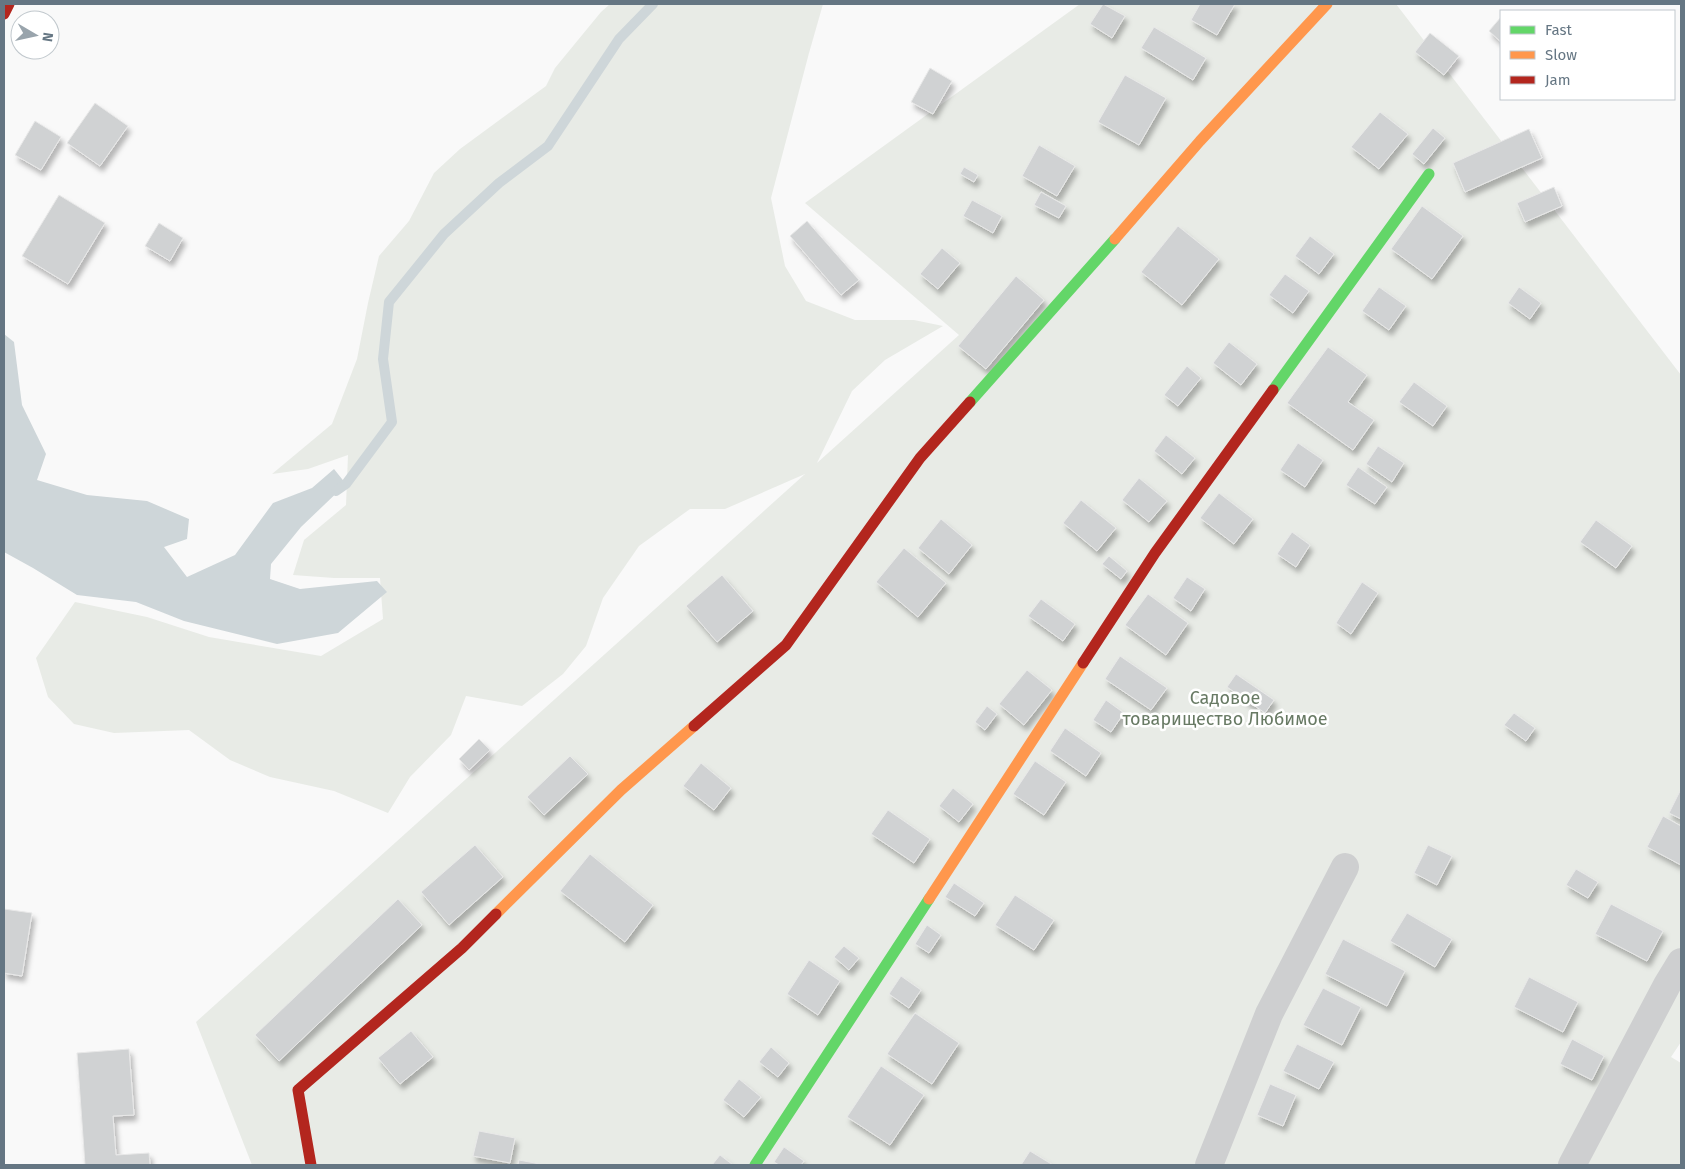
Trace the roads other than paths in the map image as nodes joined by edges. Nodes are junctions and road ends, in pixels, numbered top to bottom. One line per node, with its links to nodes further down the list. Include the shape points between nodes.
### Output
1 (9, 4): 3 (street)
2 (1327, 4): 7 (street, via 1200,141 920,458 786,645 621,790 462,948 298,1090)
3 (4, 14)
4 (1429, 174): 8 (street, via 1155,552)
5 (1345, 867): 9 (street, via 1269,1014)
6 (1681, 962): 10 (street)
7 (311, 1165)
8 (755, 1165)
9 (1209, 1165)
10 (1572, 1165)

